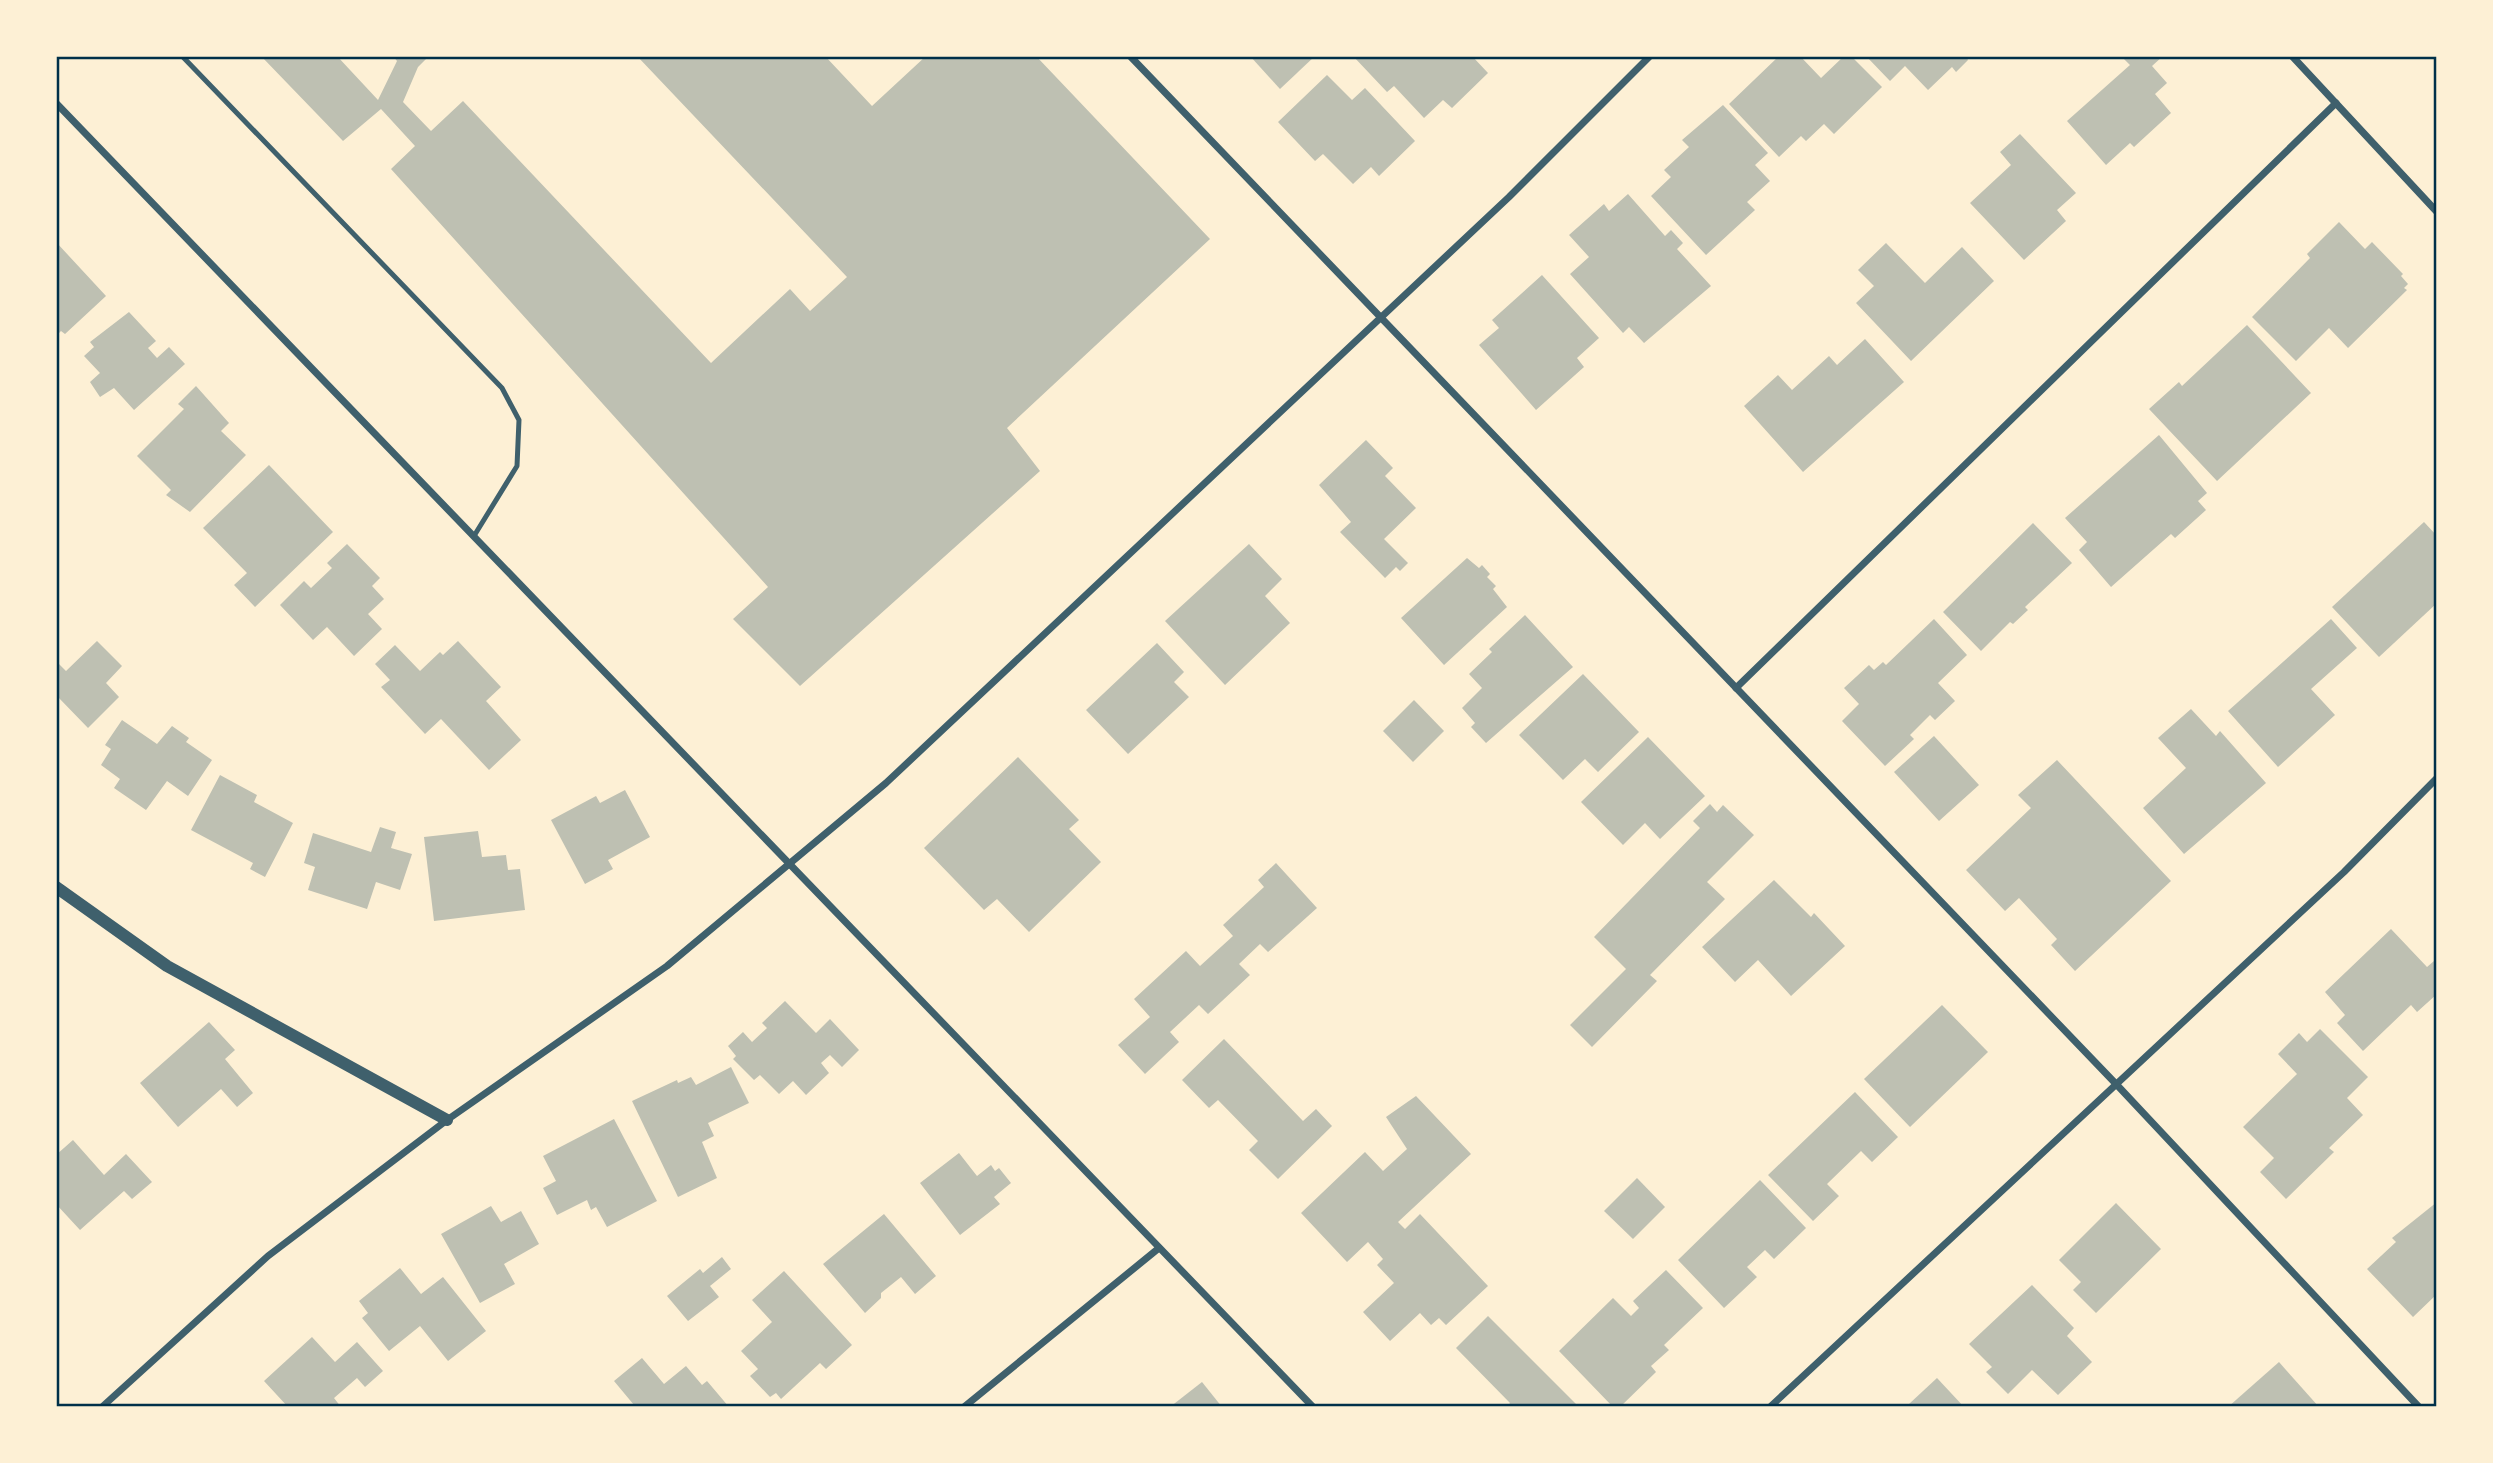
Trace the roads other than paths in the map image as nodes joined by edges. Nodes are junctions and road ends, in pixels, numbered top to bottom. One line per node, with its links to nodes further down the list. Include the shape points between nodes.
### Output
1 (182, 56): 9 (lane, via 502,388 519,420 517,466)
2 (1129, 56): 8 (street)
3 (1650, 56): 8 (street)
4 (2291, 56): 6 (street)
5 (56, 103): 9 (street)
6 (2336, 103): 7 (street); 10 (street)
7 (2437, 212)
8 (1380, 318): 10 (street); 12 (street, via 886,783)
9 (474, 536): 12 (street)
10 (1736, 688): 14 (street)
11 (2437, 778): 14 (street)
12 (789, 863): 15 (street, via 667,966); 16 (street)
13 (56, 887): 15 (street, via 167,966)
14 (2118, 1085): 20 (street); 21 (street)
15 (447, 1120): 17 (street, via 268,1256)
16 (1160, 1248): 18 (street); 19 (street)
17 (102, 1407)
18 (964, 1407)
19 (1313, 1407)
20 (1770, 1407)
21 (2419, 1407)

